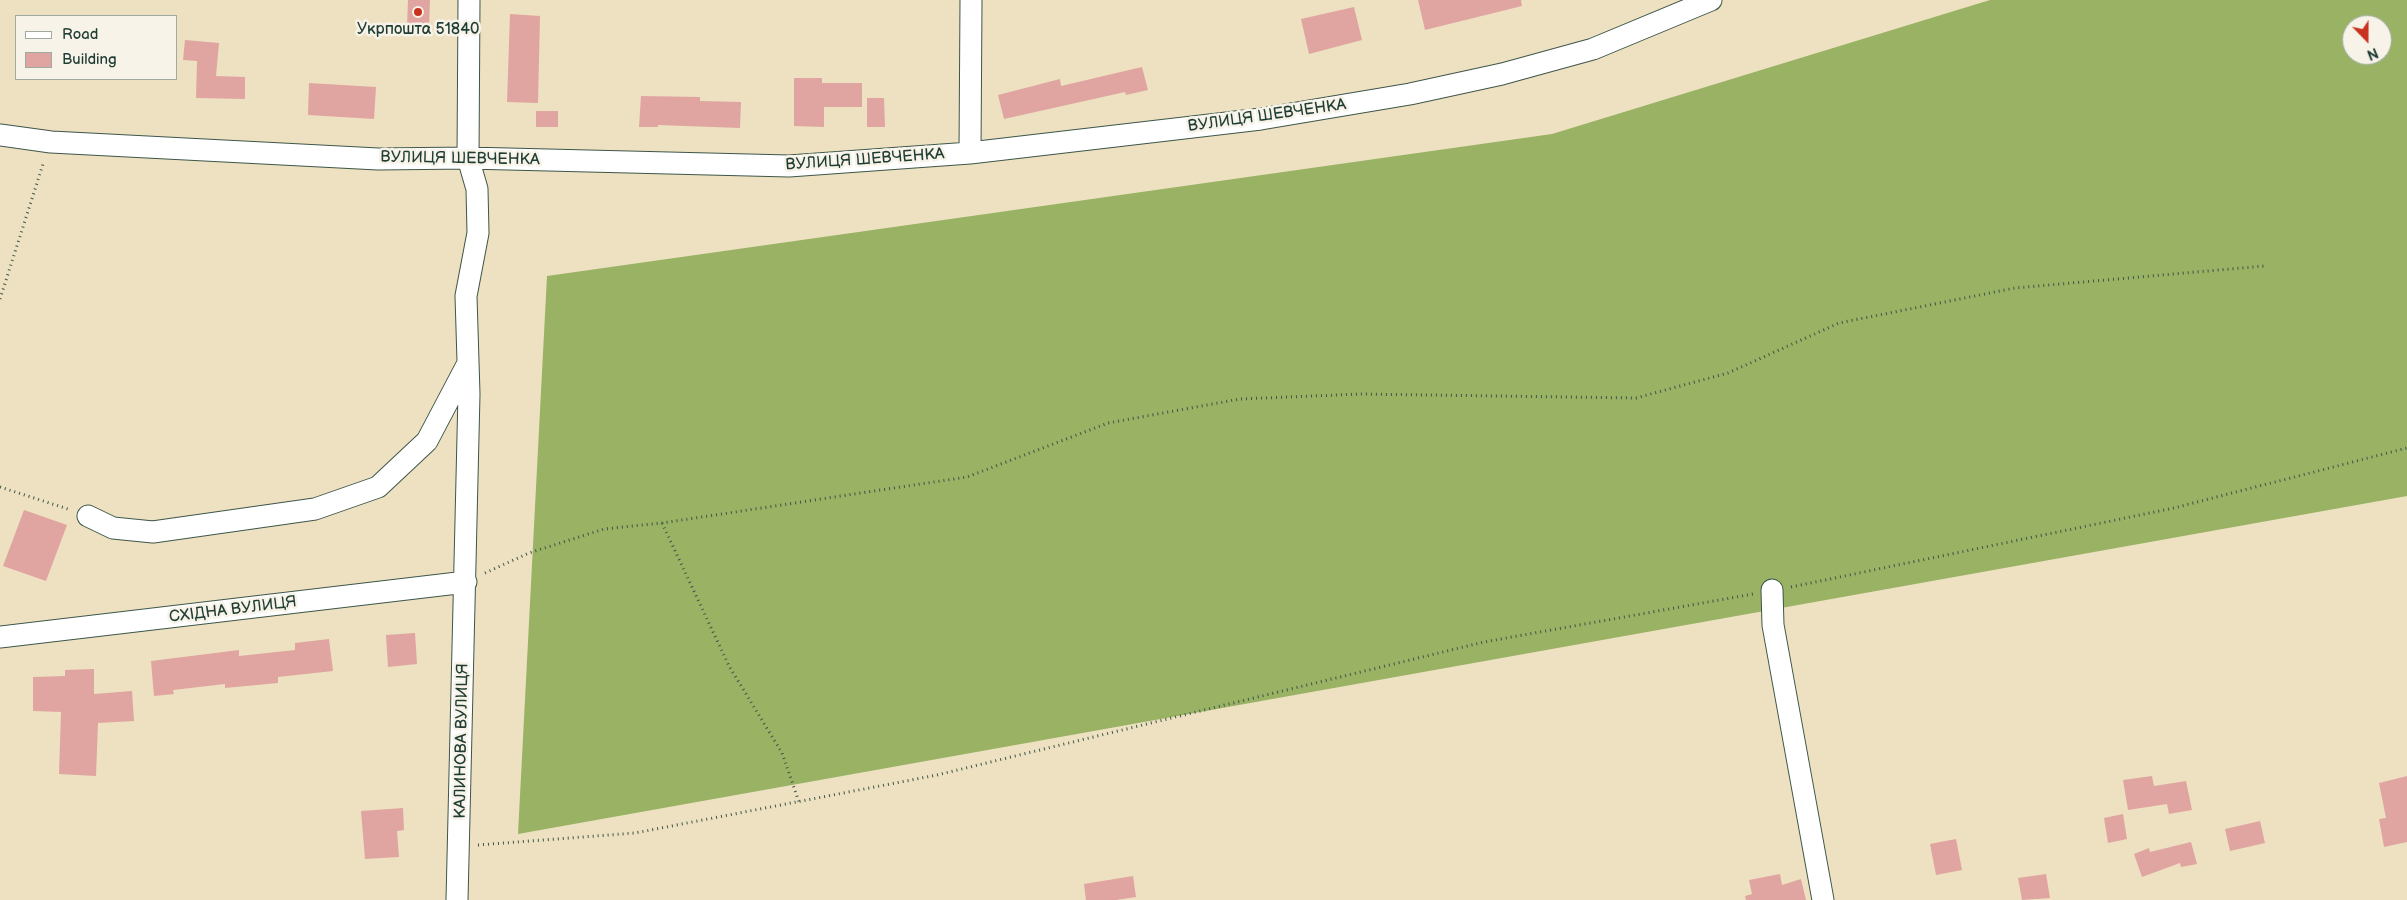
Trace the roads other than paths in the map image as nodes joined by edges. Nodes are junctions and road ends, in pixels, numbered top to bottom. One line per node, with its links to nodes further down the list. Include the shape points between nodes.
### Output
1 (469, 0): 6 (street)
2 (972, 0): 5 (street)
3 (1711, 0): 5 (street, ВУЛИЦЯ ШЕВЧЕНКА, via 1593,49 1419,92 1261,119)
4 (0, 135): 6 (street, ВУЛИЦЯ ШЕВЧЕНКА, via 51,142 378,158)
5 (970, 153): 6 (street, ВУЛИЦЯ ШЕВЧЕНКА, via 789,166)
6 (468, 158): 7 (street, КАЛИНОВА ВУЛИЦЯ, via 477,189 478,233 466,296)
7 (468, 363): 8 (street, via 426,441 378,487 315,509 153,532 113,528); 9 (street, КАЛИНОВА ВУЛИЦЯ)
8 (88, 516)
9 (466, 582): 11 (street, СХІДНА ВУЛИЦЯ); 12 (street, КАЛИНОВА ВУЛИЦЯ)
10 (1772, 590): 13 (street, via 1773,625)
11 (0, 637)
12 (458, 900)
13 (1823, 900)

